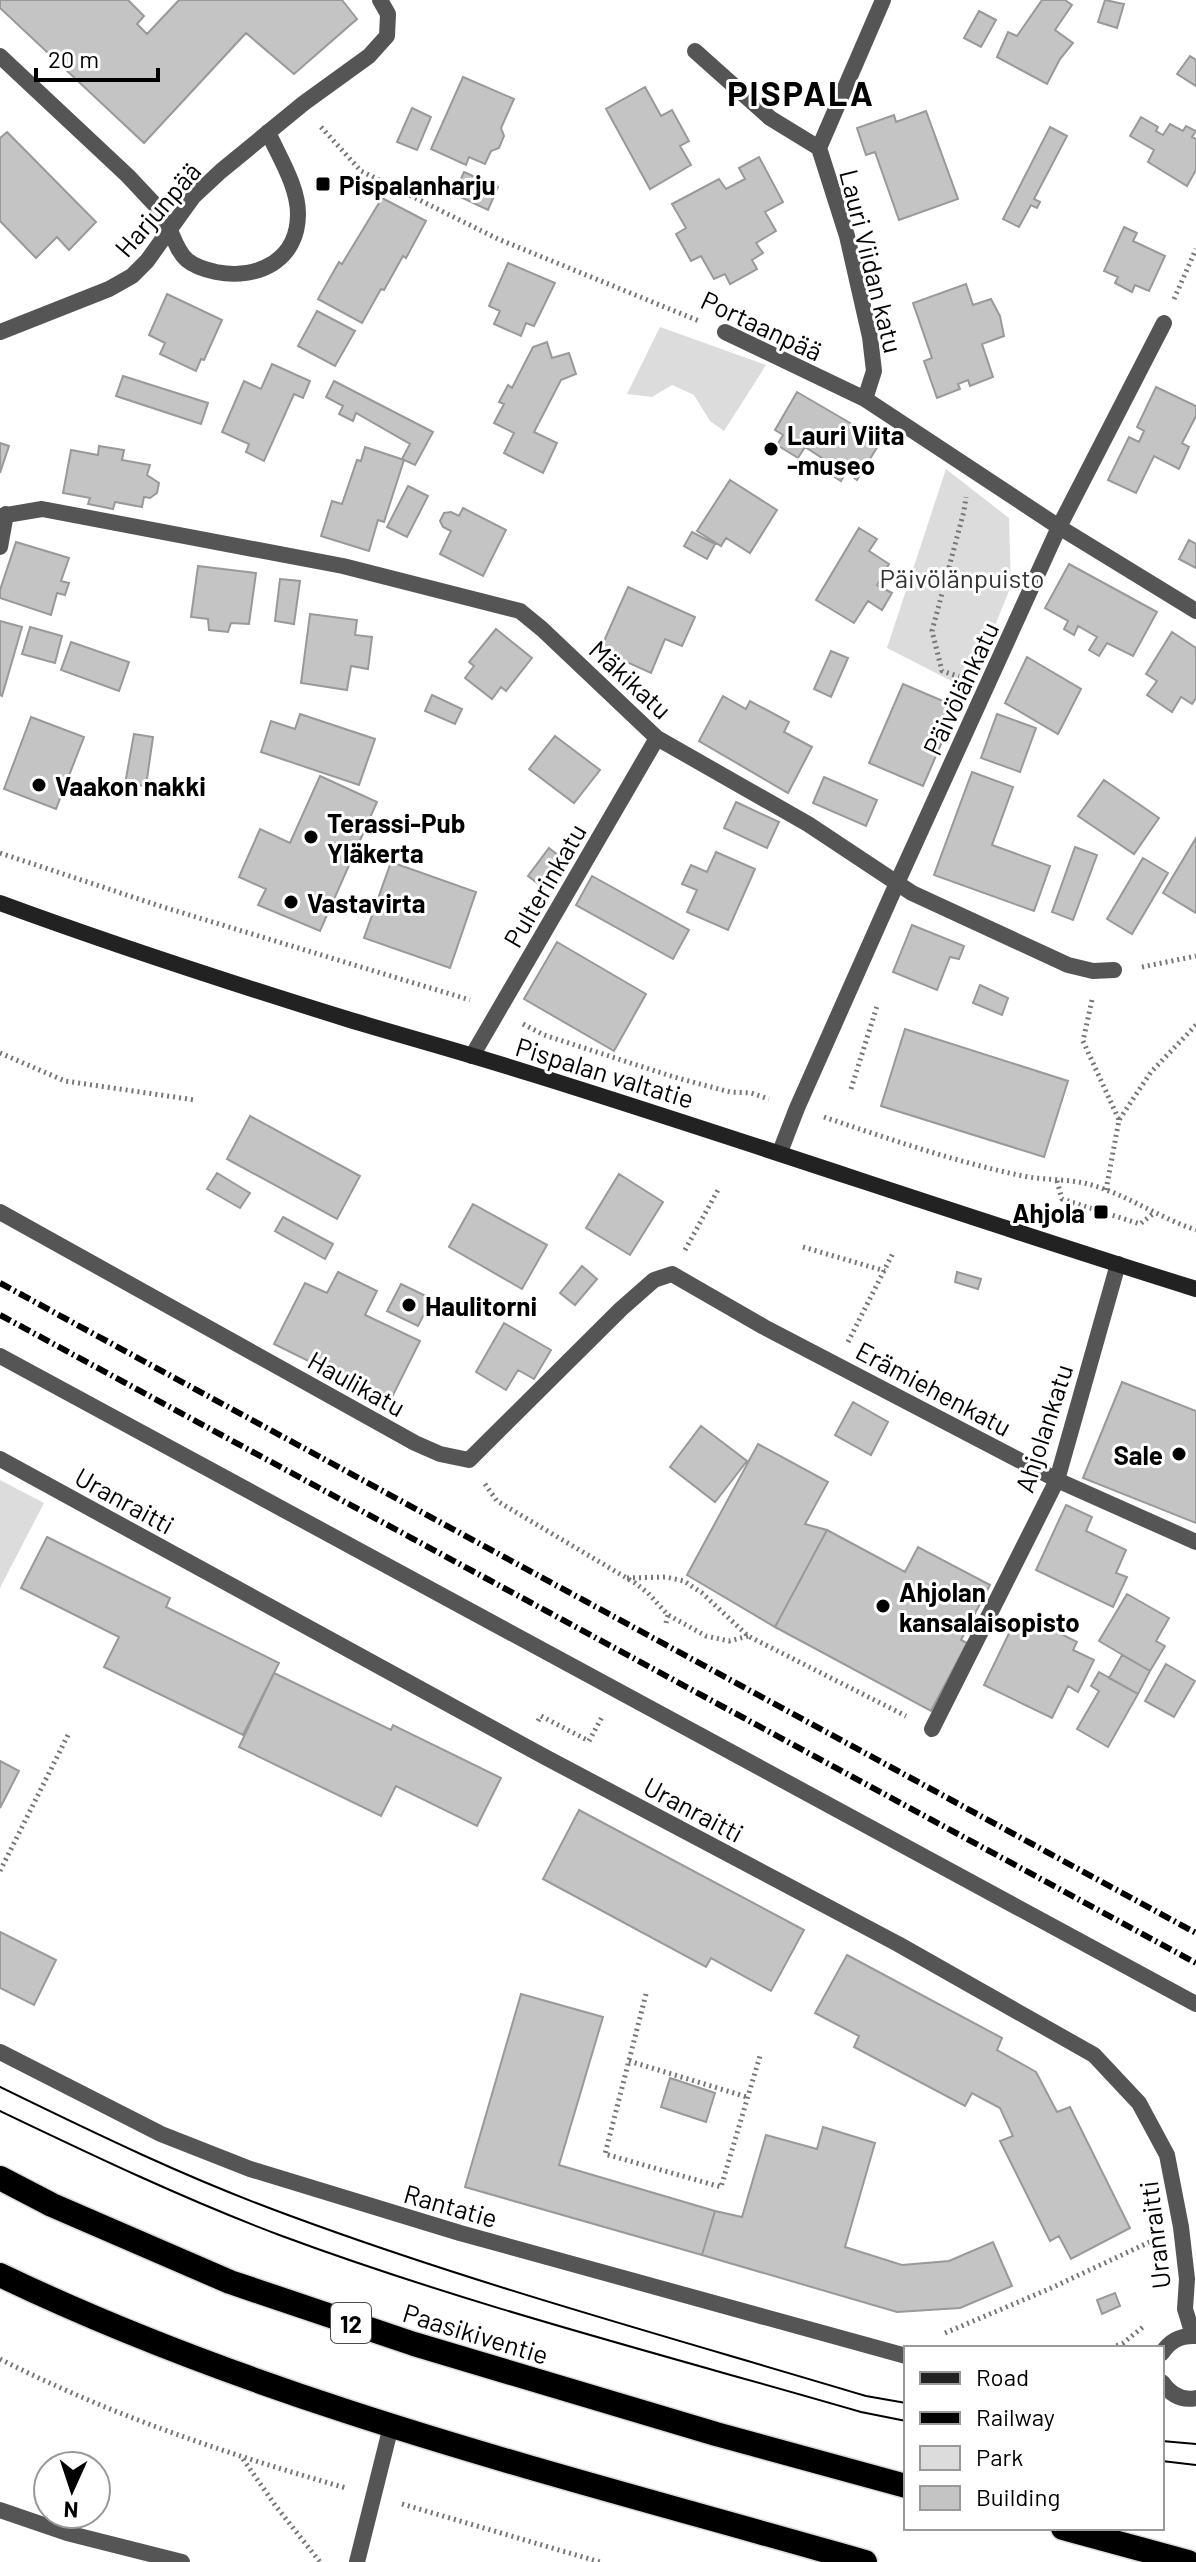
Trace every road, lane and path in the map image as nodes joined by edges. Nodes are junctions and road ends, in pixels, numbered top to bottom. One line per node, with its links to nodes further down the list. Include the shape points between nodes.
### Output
1 (380, 0): 5 (street, Harjunpää, via 388,14 387,36 369,56)
2 (883, 0): 7 (street)
3 (695, 51): 7 (street, Lauri Viidan katu, via 770,118)
4 (0, 56): 8 (street, via 128,176)
5 (304, 103): 6 (street, Harjunpää); 12 (path, Portaanpää, via 328,138 361,171 498,239)
6 (268, 132): 8 (street, Harjunpää, via 193,197); 8 (street, via 294,190 298,213 286,254 255,273 230,275 188,261)
7 (819, 148): 13 (street, Lauri Viidan katu, via 847,236 870,337 874,371)
8 (169, 228): 11 (street, Harjunpää, via 132,276)
9 (1196, 249): 10 (path)
10 (1164, 323): 16 (street, Päivölänkatu)
11 (0, 332)
12 (725, 332): 13 (street, Portaanpää)
13 (865, 399): 14 (street, Portaanpää)
14 (969, 468): 16 (street, Portaanpää); 19 (path, via 964,511 932,631 942,671)
15 (3, 515): 17 (street); 20 (street, Mäkikatu, via 42,509 343,566 520,611)
16 (1059, 527): 18 (street, Portaanpää); 19 (street, Päivölänkatu)
17 (0, 547)
18 (1196, 611)
19 (987, 685): 22 (street, Päivölänkatu)
20 (657, 738): 22 (street, Mäkikatu, via 808,824); 27 (street, Pulterinkatu)
21 (0, 853): 27 (path)
22 (897, 883): 26 (street, Mäkikatu, via 1068,965); 34 (street, Päivölänkatu)
23 (0, 903): 31 (main road, Pispalan valtatie, via 95,938)
24 (1196, 956): 25 (path)
25 (1114, 970): 26 (street, Mäkikatu)
26 (1093, 971): 35 (path, via 1083,1041)
27 (497, 1012): 31 (street, Pulterinkatu); 34 (path, via 544,1035 674,1077)
28 (1196, 1025): 35 (path, via 1151,1072)
29 (865, 1043): 32 (path)
30 (0, 1053): 33 (path, via 65,1081)
31 (472, 1056): 36 (main road, Pispalan valtatie)
32 (851, 1089)
33 (195, 1100)
34 (797, 1108): 36 (street, Päivölänkatu); 37 (path, via 959,1159)
35 (1119, 1120): 39 (path)
36 (780, 1152): 45 (main road, Pispalan valtatie)
37 (1057, 1181): 39 (path); 41 (path, via 1062,1199 1101,1212 1140,1224)
38 (719, 1188): 47 (path)
39 (1106, 1190): 41 (path)
40 (0, 1212): 52 (street, Haulikatu, via 415,1443)
41 (1154, 1213): 42 (path)
42 (1196, 1230)
43 (803, 1247): 46 (path)
44 (894, 1251): 46 (path)
45 (1118, 1264): 48 (main road, Pispalan valtatie); 53 (street, Ahjolankatu)
46 (885, 1271): 49 (path)
47 (672, 1274): 52 (street, via 654,1280 621,1309); 53 (street, Erämiehenkatu)
48 (1196, 1289)
49 (857, 1326)
50 (0, 1356): 65 (street)
51 (0, 1459): 71 (street, Uranraitti, via 1094,2055 1139,2103 1167,2155)
52 (469, 1460): 55 (path, via 497,1501)
53 (1057, 1480): 54 (street, Erämiehenkatu); 61 (street, Ahjolankatu)
54 (1196, 1542)
55 (627, 1578): 56 (path); 58 (path, via 684,1581)
56 (668, 1615): 57 (path); 58 (path, via 706,1636 729,1641)
57 (666, 1623)
58 (748, 1636): 61 (path)
59 (541, 1716): 60 (path, via 589,1741)
60 (602, 1716)
61 (932, 1729)
62 (68, 1735): 63 (path)
63 (0, 1871)
64 (646, 1994): 68 (path)
65 (1196, 2004)
66 (0, 2052): 76 (street, Rantatie, via 161,2134 250,2169)
67 (760, 2056): 69 (path)
68 (629, 2061): 69 (path); 69 (path, via 605,2154 721,2187)
69 (747, 2097)
70 (0, 2178): 82 (highway, Paasikiventie / 12, via 258,2292 429,2349)
71 (1181, 2227): 73 (path); 74 (street, Uranraitti, via 1185,2309)
72 (0, 2275): 80 (highway, via 204,2364)
73 (945, 2333)
74 (1194, 2336): 75 (street, via 1174,2340)
75 (1164, 2351)
76 (904, 2355)
77 (0, 2359): 81 (path, via 125,2416)
78 (1164, 2385): 79 (street, via 1178,2397)
79 (1196, 2398)
80 (391, 2426): 83 (street); 90 (highway)
81 (242, 2458): 83 (path); 87 (path)
82 (904, 2485)
83 (372, 2495): 88 (street); 89 (path)
84 (0, 2510): 86 (street)
85 (1070, 2530): 91 (highway)
86 (182, 2562)
87 (320, 2562)
88 (357, 2562)
89 (600, 2562)
90 (865, 2562)
91 (1188, 2562)

